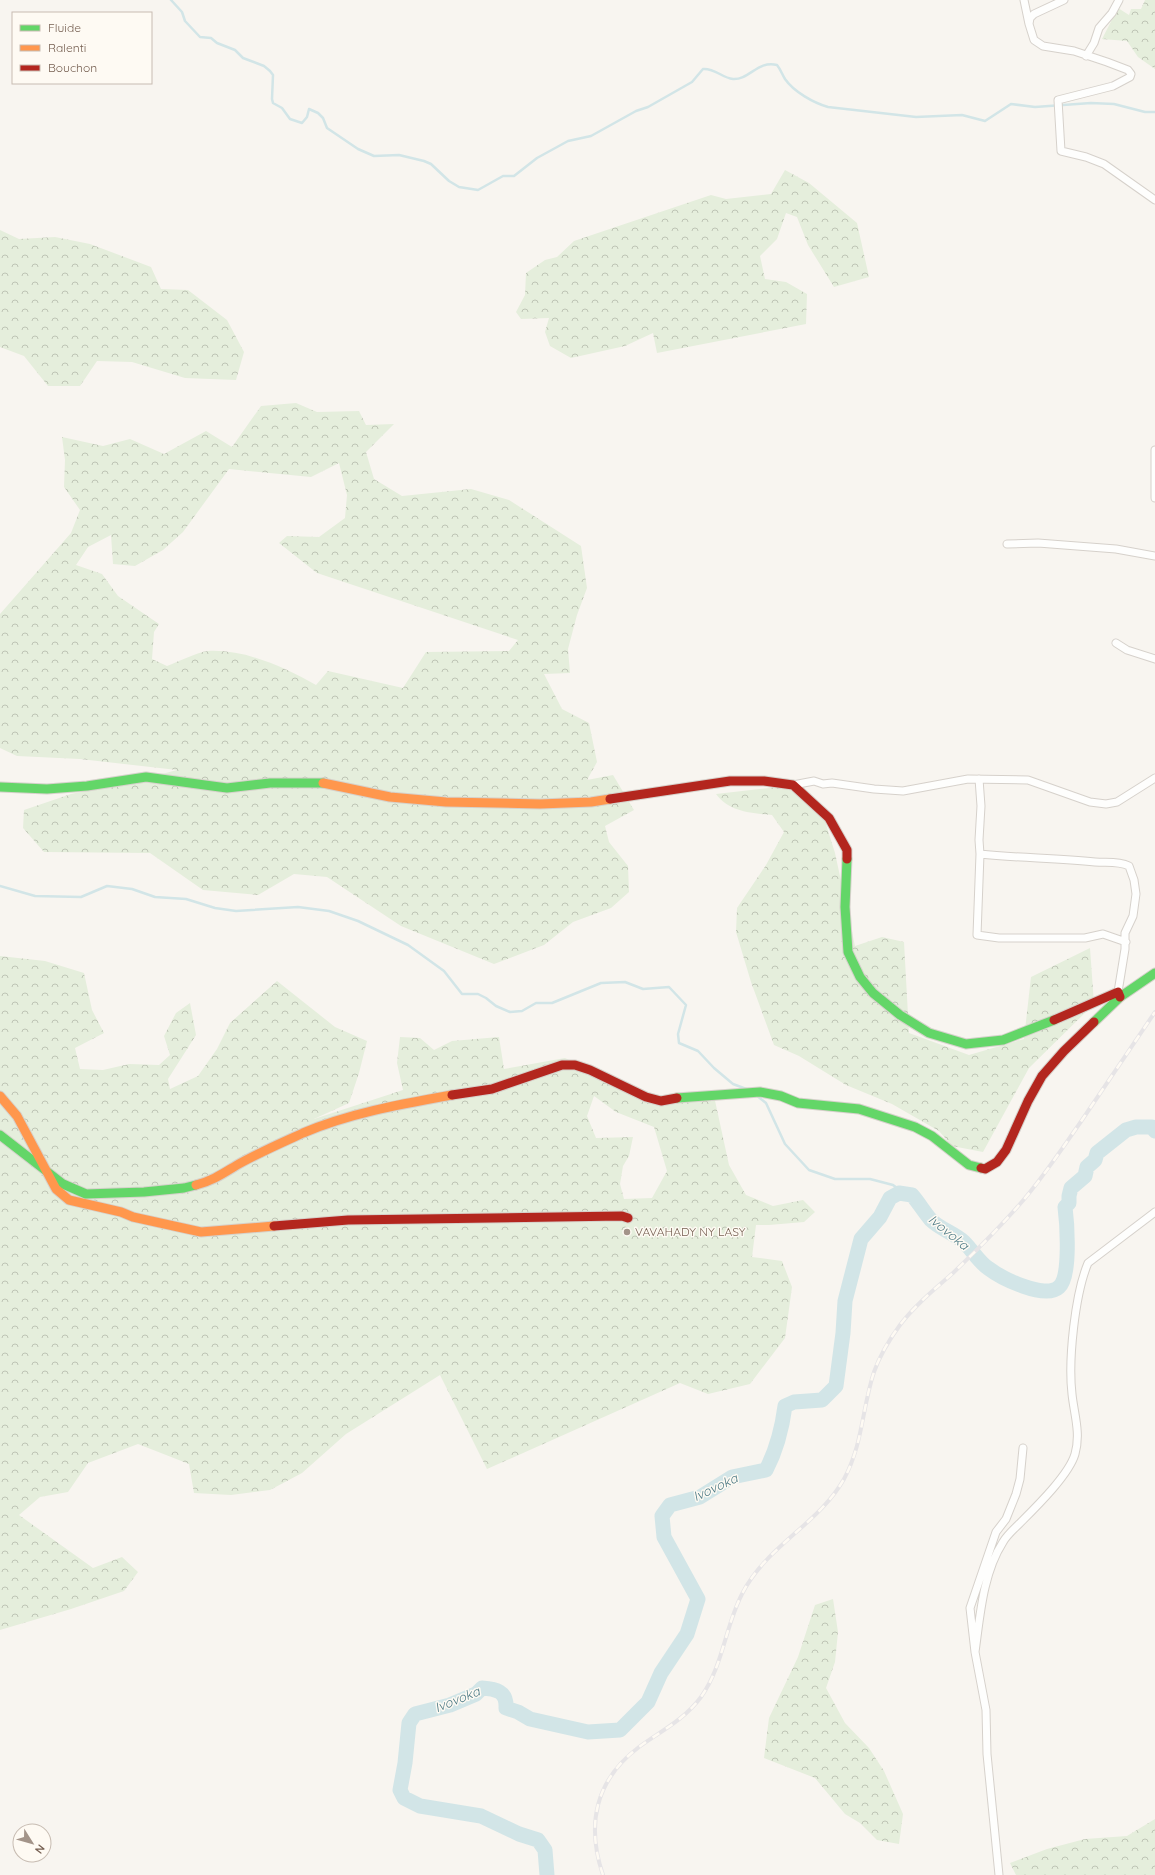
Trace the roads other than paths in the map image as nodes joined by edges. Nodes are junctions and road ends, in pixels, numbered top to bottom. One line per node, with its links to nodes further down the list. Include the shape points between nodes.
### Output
1 (1024, 0): 4 (street)
2 (1064, 0): 4 (street, via 1034,14)
3 (1119, 0): 5 (street, via 1099,28)
4 (1029, 24): 5 (street, via 1034,40 1043,46 1074,51)
5 (1086, 56): 6 (street, via 1128,70 1131,74 1113,86 1058,100 1061,151 1104,164)
6 (1155, 200)
7 (1155, 450): 8 (street)
8 (1155, 498)
9 (1007, 544): 10 (street, via 1038,543 1116,549)
10 (1155, 556)
11 (1116, 643): 12 (street, via 1127,650)
12 (1155, 659)
13 (1155, 778): 14 (street, via 1117,802 1106,804 1090,802 1028,780)
14 (979, 779): 15 (street, via 903,792 814,781); 17 (street)
15 (793, 785): 16 (street, via 764,781 730,781 591,802 540,804 446,802 390,797 321,784 270,783 227,788 146,777 47,789); 20 (street, via 829,818 846,850 848,952 860,977 873,993 928,1033 966,1044 1003,1040)
16 (0, 787)
17 (980, 854): 18 (street, via 1120,862 1129,866 1136,894); 18 (street, via 977,935 999,938 1085,938 1102,934)
18 (1126, 942): 20 (street)
19 (1155, 973): 20 (street)
20 (1119, 994): 23 (street, via 1042,1076 1006,1150 997,1162 985,1169 969,1165 915,1126 859,1109 798,1103 760,1092 691,1096 661,1101 646,1097 590,1070 575,1065 562,1065 492,1089 406,1103 359,1114 303,1133 237,1165 213,1180 184,1188 86,1194 63,1184)
21 (0, 1096): 23 (street, via 17,1116)
22 (0, 1135): 23 (street)
23 (46, 1172): 25 (street, via 59,1193 69,1200 201,1232 348,1220 494,1219 532,1216)
24 (1155, 1212): 27 (street, via 1088,1263 1076,1314 1072,1351 1072,1393 1078,1427 1075,1454 1060,1479 1003,1541 988,1578)
25 (628, 1218)
26 (1024, 1448): 27 (street, via 1016,1494 1006,1519 996,1532 970,1608)
27 (975, 1652): 28 (street, via 986,1710 987,1754)
28 (999, 1875)

